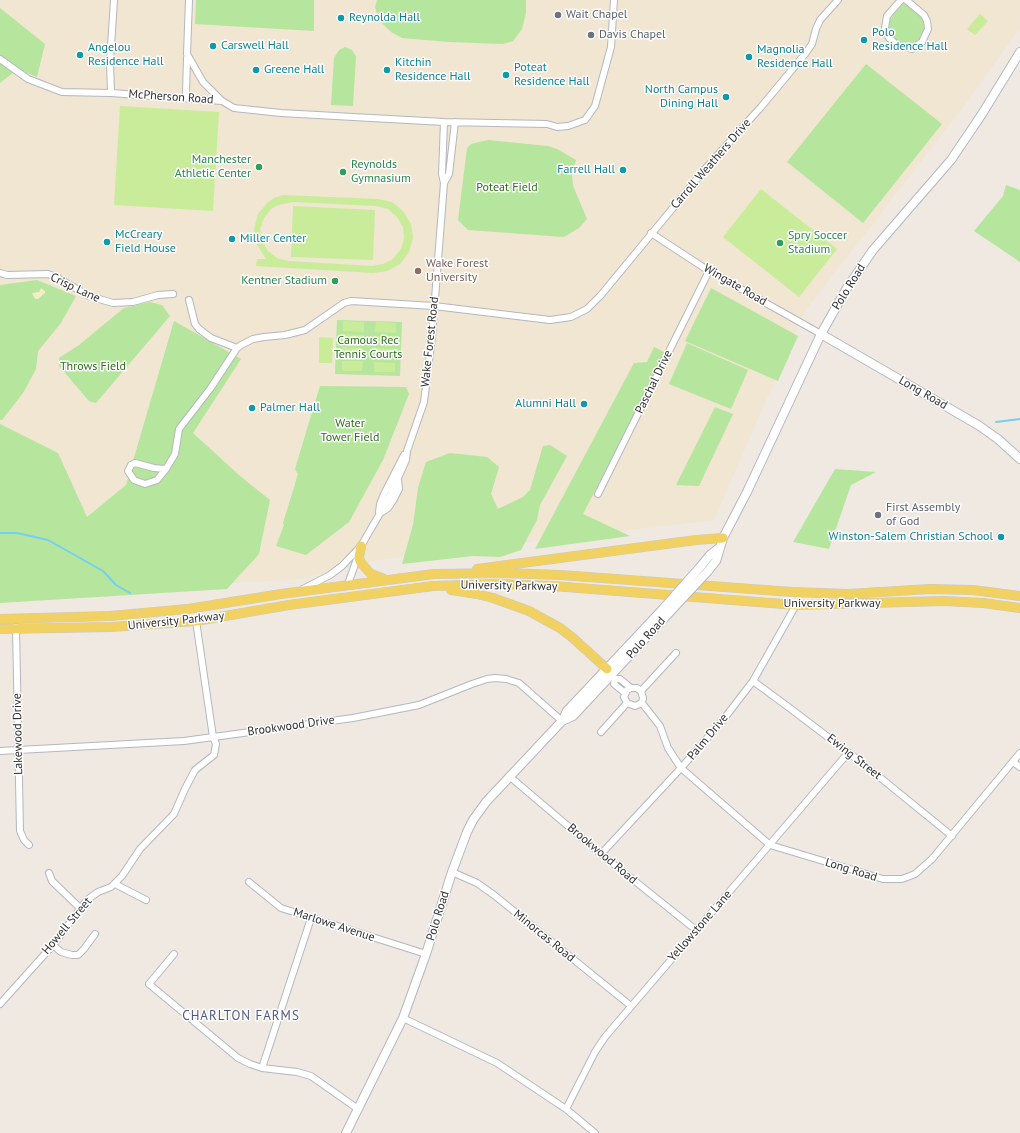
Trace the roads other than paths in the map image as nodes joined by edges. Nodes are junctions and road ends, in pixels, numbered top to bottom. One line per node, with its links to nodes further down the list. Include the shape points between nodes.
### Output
1 (114, 0): 10 (street, via 110,61)
2 (189, 0): 8 (street)
3 (614, 0): 14 (street, via 611,47 595,106 585,120 557,127 547,124)
4 (838, 0): 16 (street, Carroll Weathers Drive, via 820,20 812,44 805,54)
5 (901, 0): 6 (street, via 887,16 885,28 889,38 897,45 912,48 922,42 928,29 927,20)
6 (906, 0)
7 (1020, 52): 22 (main road, Polo Road, via 951,160 873,250 847,288)
8 (187, 54): 11 (street); 12 (street, via 203,82)
9 (1, 62): 10 (street, McPherson Road, via 28,79 62,92)
10 (111, 93): 11 (street, McPherson Road)
11 (188, 98): 12 (street, McPherson Road)
12 (222, 100): 13 (street, McPherson Road, via 238,109)
13 (444, 122): 14 (street); 15 (street, Wake Forest Road)
14 (455, 122): 15 (street, Wake Forest Road, via 450,174)
15 (444, 183): 21 (street, Wake Forest Road)
16 (651, 233): 17 (street, Wingate Road); 21 (street, Carroll Weathers Drive, via 593,304 571,317 550,320)
17 (709, 272): 22 (street, Wingate Road); 27 (street, Paschal Drive)
18 (0, 273): 19 (street, Crisp Lane, via 48,274 89,296 113,303)
19 (174, 294)
20 (189, 300): 23 (street, via 195,324 199,329 211,338)
21 (434, 306): 23 (street, via 347,302 331,310 305,330 253,339); 24 (street, Wake Forest Road, via 424,402)
22 (821, 334): 25 (main road, Long Road, via 978,425); 29 (main road, Polo Road)
23 (237, 348): 26 (street, via 179,429 175,454)
24 (408, 450): 28 (street, Wake Forest Road, via 398,478); 28 (street, Wake Forest Road, via 384,494)
25 (1020, 459)
26 (166, 469): 26 (street, via 135,463 128,471 134,480 145,484 157,480)
27 (598, 494)
28 (379, 514): 30 (street, Wake Forest Road)
29 (723, 538): 31 (main road); 40 (main road, Polo Road, bridge, via 704,568)
30 (361, 546): 32 (main road, via 359,558 365,569 374,576); 33 (street, Wake Forest Road); 35 (street, Wake Forest Road, via 330,576)
31 (434, 574): 32 (main road, University Parkway); 36 (main road, University Parkway, via 561,575 792,592 848,594 930,589 973,590)
32 (386, 580): 33 (main road, University Parkway)
33 (348, 584): 35 (main road, University Parkway); 37 (main road, via 347,590 343,592 319,596)
34 (406, 589): 37 (main road, University Parkway); 38 (main road, University Parkway, via 499,584 552,586); 46 (main road, via 462,591 512,604 560,628)
35 (296, 592): 43 (main road, University Parkway, via 188,609)
36 (1020, 596)
37 (314, 601): 42 (main road, University Parkway)
38 (796, 606): 39 (main road, University Parkway, via 944,601); 47 (street, Palm Drive)
39 (1020, 608)
40 (665, 612): 46 (main road, Polo Road); 46 (main road, Polo Road, via 620,667)
41 (0, 619): 43 (main road, University Parkway)
42 (196, 621): 43 (main road, University Parkway, via 111,627); 55 (street, Howell Street)
43 (16, 624): 44 (main road, University Parkway); 56 (street, Lakewood Drive)
44 (0, 629)
45 (676, 653): 49 (street)
46 (611, 674): 48 (street); 50 (street, via 614,684); 53 (main road, Polo Road, via 567,711)
47 (752, 681): 58 (street, Ewing Street); 62 (street, Palm Drive, via 723,720)
48 (631, 688): 49 (street); 50 (street)
49 (641, 691): 51 (street)
50 (625, 693): 52 (street)
51 (642, 703): 52 (street, via 635,706); 62 (street, Long Road, via 660,726 668,748)
52 (627, 704): 54 (street)
53 (562, 721): 55 (street, Brookwood Drive, via 519,683 495,678 405,708 353,718); 63 (main road, Polo Road)
54 (601, 732)
55 (213, 737): 56 (street, Brookwood Drive, via 184,741); 71 (street, Howell Street, via 216,744 214,755 195,770 174,814 140,849)
56 (18, 750): 57 (street, Brookwood Drive); 65 (street, Lakewood Drive, via 20,831)
57 (0, 751)
58 (848, 753): 64 (street, Ewing Street); 66 (street, Yellowstone Lane)
59 (1020, 753): 60 (street, Long Road)
60 (1013, 762): 61 (street); 64 (street, Long Road)
61 (1020, 767)
62 (681, 768): 66 (street, Long Road); 67 (street, Palm Drive)
63 (509, 776): 67 (street, Brookwood Road); 69 (main road, Polo Road, via 472,820)
64 (952, 836): 66 (street, Long Road, via 915,874 902,879 883,879)
65 (30, 845)
66 (770, 845): 75 (street, Yellowstone Lane)
67 (601, 854): 75 (street, Brookwood Road)
68 (49, 872): 73 (street, via 52,881)
69 (452, 872): 79 (main road, Polo Road); 83 (street, Minorcas Road, via 477,883)
70 (249, 882): 74 (street, Marlowe Avenue, via 281,908)
71 (115, 884): 72 (street); 73 (street, Howell Street, via 87,900)
72 (146, 900)
73 (81, 909): 77 (street, Howell Street)
74 (311, 918): 79 (street, Marlowe Avenue); 85 (street)
75 (696, 930): 83 (street, Yellowstone Lane)
76 (95, 934): 77 (street, via 78,955 61,952)
77 (53, 945): 81 (street, Howell Street)
78 (174, 954): 85 (street, via 149,984 238,1058)
79 (426, 954): 84 (main road, Polo Road)
80 (0, 991): 81 (street)
81 (6, 997): 82 (street, Howell Street)
82 (0, 1004)
83 (631, 1006): 87 (street, Yellowstone Lane, via 595,1052)
84 (403, 1018): 86 (main road, Polo Road); 87 (street, via 497,1063)
85 (262, 1068): 86 (street, via 311,1076)
86 (358, 1109): 88 (main road, Polo Road)
87 (566, 1109): 89 (street)
88 (346, 1133)
89 (595, 1133)

